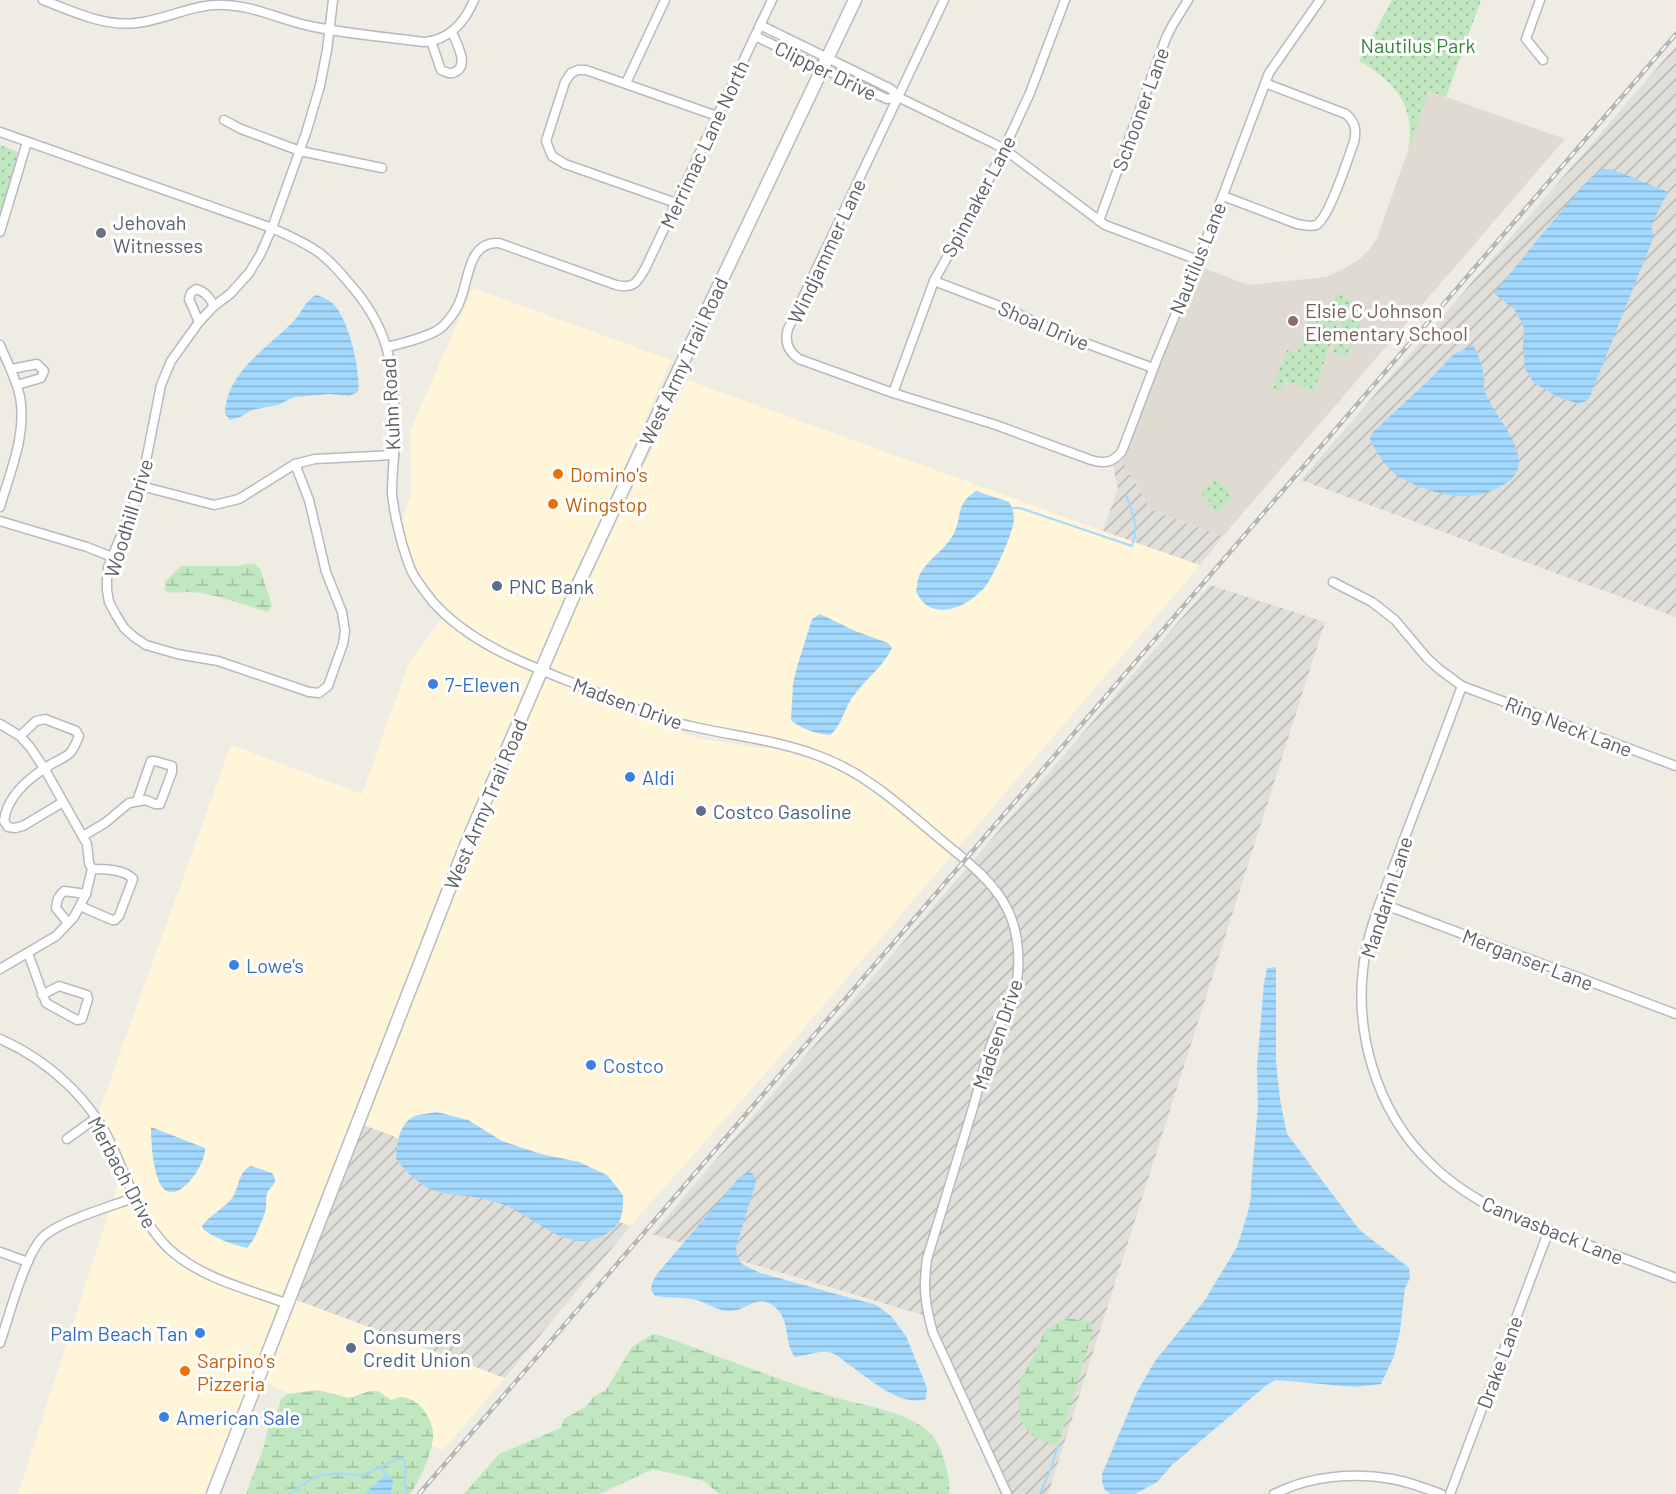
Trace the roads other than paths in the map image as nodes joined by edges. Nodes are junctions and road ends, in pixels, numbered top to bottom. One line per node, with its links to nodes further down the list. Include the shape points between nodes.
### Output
1 (43, 0): 13 (street, via 114,23 136,23 203,6 227,5)
2 (333, 0): 13 (street, Woodhill Drive)
3 (474, 0): 14 (street, via 464,21)
4 (665, 0): 20 (street)
5 (772, 0): 12 (street, Merrimac Lane North)
6 (855, 0): 18 (main road, West Army Trail Road)
7 (945, 0): 21 (street, Windjammer Lane)
8 (1065, 0): 26 (street, Spinnaker Lane)
9 (1188, 0): 31 (street, Schooner Lane, via 1166,38)
10 (1320, 0): 19 (street, Nautilus Lane)
11 (1540, 0): 17 (street, via 1526,39)
12 (760, 25): 15 (street, Merrimac Lane North); 18 (street, Clipper Drive)
13 (330, 29): 16 (street); 27 (street, Woodhill Drive, via 320,86)
14 (452, 32): 16 (street); 16 (street, via 462,62 454,72 441,70)
15 (755, 36): 18 (street, Clipper Drive); 22 (street, Merrimac Lane North)
16 (431, 41)
17 (1544, 60)
18 (825, 63): 21 (street, Clipper Drive, via 887,99); 52 (main road, West Army Trail Road, via 639,454)
19 (1265, 82): 29 (street, Nautilus Lane); 29 (street, via 1346,114 1354,124 1356,136 1329,210 1322,220 1308,226)
20 (626, 83): 22 (street); 30 (street, via 582,69 571,73 549,131 548,149 565,164)
21 (898, 98): 26 (street, Clipper Drive); 43 (street, Windjammer Lane, via 788,329 786,341 800,359)
22 (717, 116): 30 (street, Merrimac Lane North)
23 (224, 120): 27 (street)
24 (0, 132): 25 (street, Kuhn Road)
25 (27, 142): 32 (street, Kuhn Road); 33 (street)
26 (1004, 149): 31 (street, Clipper Drive); 35 (street, Spinnaker Lane)
27 (300, 151): 28 (street); 32 (street, Woodhill Drive)
28 (382, 168)
29 (1223, 196): 34 (street, Nautilus Lane)
30 (676, 203): 39 (street, Merrimac Lane North, via 640,277 631,285 616,285 491,242 476,252 460,302 441,329)
31 (1099, 221): 34 (street, Clipper Drive)
32 (272, 228): 36 (street, Woodhill Drive, via 249,273); 39 (street, Kuhn Road, via 314,249 340,272 358,292)
33 (0, 232)
34 (1198, 260): 40 (street, Nautilus Lane)
35 (934, 281): 40 (street, Shoal Drive); 43 (street, Spinnaker Lane)
36 (214, 306): 37 (street, Woodhill Drive); 37 (street, via 202,291 191,293 189,299)
37 (199, 322): 47 (street, Woodhill Drive, via 171,361 161,385)
38 (0, 345): 41 (street)
39 (387, 347): 45 (street, Kuhn Road, via 394,397)
40 (1153, 368): 44 (street, Nautilus Lane, via 1116,458 1099,462)
41 (12, 369): 42 (street); 42 (street, via 37,364 44,371 41,378)
42 (17, 385): 48 (street, via 21,405 19,440)
43 (893, 393): 44 (street, Windjammer Lane)
44 (1048, 444)
45 (394, 455): 46 (street, via 315,459); 52 (street, Kuhn Road, via 392,494 400,534 412,572 429,598 465,632)
46 (295, 464): 47 (street, via 239,499 214,505); 50 (street, Woodhill Drive, via 309,500 345,631 328,686 319,693 218,660 146,645 124,628 109,602 107,580)
47 (141, 486): 50 (street, Woodhill Drive)
48 (0, 507)
49 (0, 520): 50 (street)
50 (112, 557)
51 (1333, 582): 53 (street, Ring Neck Lane, via 1372,602 1395,620 1427,658)
52 (542, 670): 79 (main road, West Army Trail Road, via 454,874); 82 (street, Madsen Drive, via 676,723 796,748 845,767 888,795 966,860 996,889 1006,906 1017,937 1018,975 993,1040 927,1260 924,1282 933,1333)
53 (1462, 686): 56 (street, Ring Neck Lane); 63 (street, Mandarin Lane)
54 (0, 724): 55 (street)
55 (20, 736): 57 (street); 57 (street, via 36,721 45,719 76,731 79,736 70,753)
56 (1676, 766)
57 (44, 768): 58 (street); 58 (street, via 10,802 4,821 8,828 23,826)
58 (63, 801): 60 (street)
59 (137, 801): 59 (street, via 160,804 171,766 151,761); 60 (street, via 129,802)
60 (82, 836): 61 (street)
61 (92, 869): 62 (street); 64 (street, via 107,869 133,879 115,920)
62 (86, 894): 64 (street); 65 (street, via 64,891 59,895 56,908)
63 (1380, 903): 69 (street, Merganser Lane); 73 (street, Mandarin Lane, via 1366,952 1362,985 1367,1048 1393,1114)
64 (80, 906): 65 (street)
65 (68, 923): 66 (street, via 56,936)
66 (28, 953): 67 (street); 68 (street)
67 (0, 969)
68 (42, 995): 68 (street, via 46,1003 82,1019 87,995 59,986)
69 (1676, 1014)
70 (0, 1039): 71 (street, Merbach Drive, via 49,1068)
71 (96, 1118): 72 (street); 74 (street, Merbach Drive, via 112,1145)
72 (66, 1139)
73 (1437, 1169): 75 (street, Canvasback Lane, via 1478,1200)
74 (133, 1198): 77 (street, via 62,1225 36,1245); 79 (street, Merbach Drive, via 156,1235 183,1260 209,1275)
75 (1549, 1230): 78 (street, Canvasback Lane); 85 (street, Drake Lane)
76 (0, 1252): 77 (street)
77 (28, 1262): 80 (street)
78 (1676, 1278)
79 (288, 1304): 81 (main road, West Army Trail Road)
80 (0, 1343)
81 (213, 1494)
82 (1007, 1494)
83 (1274, 1494): 84 (street, via 1320,1479 1346,1476 1392,1479)
84 (1441, 1494)
85 (1450, 1494)

